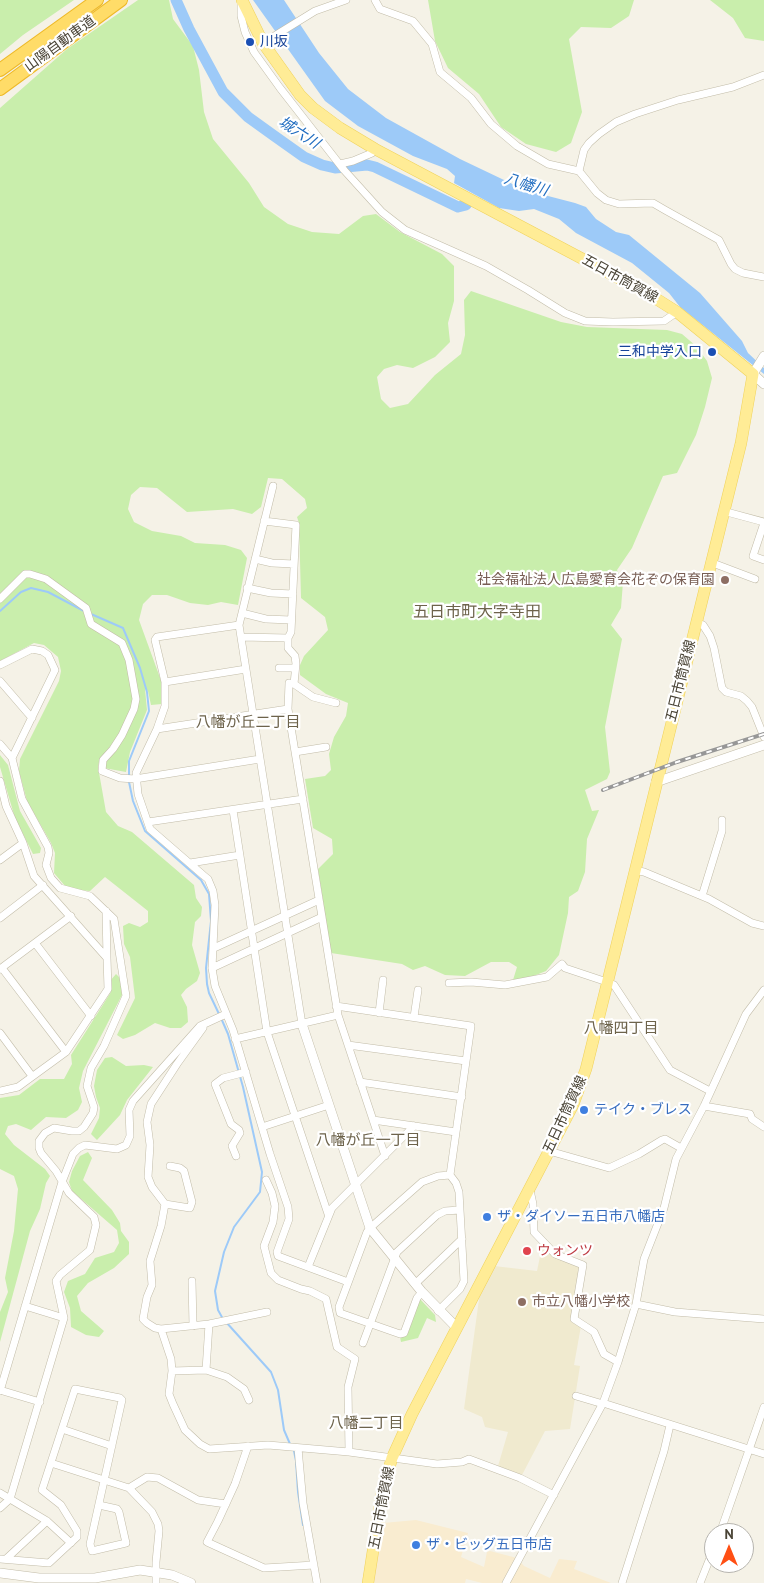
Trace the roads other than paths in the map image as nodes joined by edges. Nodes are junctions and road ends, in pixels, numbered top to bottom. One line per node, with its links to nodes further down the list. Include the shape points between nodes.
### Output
1 (97, 0): 7 (highway, 山陽自動車道)
2 (121, 0): 9 (highway, 山陽自動車道)
3 (241, 0): 6 (main road, 五日市筒賀線); 11 (street, via 245,32 254,52)
4 (346, 0): 6 (street, via 315,11)
5 (375, 0): 12 (street, via 380,9 413,21 432,44 440,72 471,98 491,124 517,146 548,164)
6 (265, 42): 10 (main road, 五日市筒賀線, via 284,74 312,108)
7 (0, 70)
8 (764, 75): 12 (street, via 616,122 589,143)
9 (0, 89)
10 (375, 149): 11 (street); 14 (main road, 五日市筒賀線)
11 (341, 166): 14 (street, via 382,212 405,230 486,266 566,313 585,321 613,322 664,321)
12 (579, 171): 13 (street, via 606,200 619,204 653,203 719,240 735,269)
13 (764, 276)
14 (676, 312): 16 (main road, 五日市筒賀線)
15 (764, 356): 16 (street)
16 (755, 372): 17 (street); 19 (main road, 五日市筒賀線)
17 (764, 384)
18 (273, 486): 20 (street)
19 (723, 511): 21 (street); 24 (main road, 五日市筒賀線)
20 (264, 521): 22 (street); 25 (street, via 296,525)
21 (764, 523): 23 (street, via 753,556)
22 (254, 559): 25 (street); 27 (street)
23 (764, 560)
24 (710, 562): 26 (street); 32 (main road, 五日市筒賀線)
25 (294, 564): 28 (street)
26 (755, 579)
27 (247, 588): 28 (street); 30 (street)
28 (293, 594): 31 (street)
29 (0, 599): 55 (street, via 25,574 30,574 46,580 86,608 91,624 122,643 129,660 136,699 122,735 103,760 102,771 120,778)
30 (242, 614): 31 (street); 33 (street)
31 (291, 620): 35 (street)
32 (696, 622): 48 (street, via 703,625 710,636 722,688 747,701); 57 (main road, 五日市筒賀線)
33 (239, 625): 34 (street); 41 (street, via 154,640)
34 (241, 637): 35 (street); 39 (street)
35 (288, 638): 38 (street, via 288,648 296,657)
36 (0, 665): 46 (street, via 32,649 42,651 51,659 55,670)
37 (279, 668): 38 (street)
38 (296, 668): 42 (street)
39 (246, 669): 41 (street); 45 (street)
40 (0, 681): 46 (street)
41 (165, 682): 47 (street, via 165,706)
42 (294, 684): 43 (street, via 316,698); 44 (street, via 289,683)
43 (336, 703)
44 (288, 709): 45 (street); 52 (street)
45 (254, 714): 47 (street); 54 (street)
46 (32, 718): 53 (street)
47 (157, 729): 55 (street)
48 (764, 738)
49 (0, 744): 53 (street)
50 (764, 745): 57 (street)
51 (326, 747): 52 (street)
52 (295, 752): 58 (street)
53 (12, 758): 72 (street, via 22,799 48,847 46,865 51,878 64,890 90,896)
54 (260, 759): 55 (street); 60 (street)
55 (136, 779): 63 (street)
56 (0, 781): 59 (street)
57 (656, 782): 68 (main road, 五日市筒賀線)
58 (302, 799): 60 (street); 71 (street)
59 (2, 800): 64 (street)
60 (268, 804): 61 (street); 73 (street)
61 (233, 810): 63 (street); 65 (street)
62 (722, 820): 70 (street, via 722,831)
63 (148, 822): 67 (street, via 150,829)
64 (23, 843): 66 (street); 69 (street, via 34,876)
65 (240, 856): 67 (street); 78 (street)
66 (0, 860)
67 (190, 863): 81 (street, via 208,879 213,891)
68 (634, 870): 70 (street); 87 (main road, 五日市筒賀線)
69 (43, 885): 74 (street); 76 (street)
70 (702, 896): 77 (street, via 752,923)
71 (319, 900): 73 (street); 75 (street)
72 (106, 911): 83 (street); 126 (street, via 114,919 126,996 91,1068 87,1086 94,1111 86,1126 77,1132 51,1129 39,1141 40,1151)
73 (286, 915): 78 (street); 79 (street)
74 (71, 916): 80 (street); 83 (street)
75 (322, 917): 79 (street); 91 (street)
76 (0, 918)
77 (764, 926)
78 (252, 931): 81 (street); 82 (street)
79 (288, 933): 82 (street); 98 (street)
80 (35, 943): 85 (street); 94 (street)
81 (214, 948): 84 (street)
82 (255, 948): 84 (street); 99 (street)
83 (107, 958): 94 (street, via 108,990)
84 (212, 968): 95 (street)
85 (1, 969): 103 (street)
86 (383, 980): 92 (street)
87 (608, 982): 88 (street, via 565,968 562,964 548,977 505,985); 109 (street, via 614,985 670,1070); 120 (main road, 五日市筒賀線, via 586,1069 573,1105)
88 (448, 983)
89 (418, 990): 96 (street)
90 (764, 990): 109 (street, via 746,1014)
91 (336, 1006): 92 (street); 93 (street)
92 (379, 1012): 96 (street)
93 (338, 1015): 98 (street); 102 (street)
94 (91, 1016): 103 (street)
95 (222, 1016): 97 (street); 101 (street)
96 (414, 1017): 104 (street, via 471,1026)
97 (206, 1023): 126 (street, via 133,1101 130,1136 126,1145 117,1149 92,1145 79,1148 73,1154); 129 (street, via 151,1104 147,1122 150,1145 148,1177)
98 (302, 1024): 99 (street); 111 (street)
99 (267, 1032): 101 (street); 113 (street)
100 (0, 1033): 106 (street)
101 (236, 1039): 105 (street)
102 (348, 1045): 104 (street); 107 (street)
103 (66, 1052): 106 (street)
104 (466, 1061): 110 (street)
105 (244, 1072): 116 (street); 121 (street, via 215,1084 229,1120 240,1133 232,1146)
106 (32, 1076): 108 (street, via 14,1088)
107 (360, 1082): 110 (street); 114 (street)
108 (0, 1091)
109 (710, 1092): 112 (street)
110 (462, 1097): 118 (street)
111 (329, 1105): 113 (street); 127 (street)
112 (704, 1106): 117 (street, via 750,1114); 119 (street)
113 (296, 1117): 116 (street); 131 (street)
114 (373, 1120): 115 (street); 122 (street)
115 (414, 1126): 118 (street); 122 (street)
116 (262, 1127): 135 (street, via 289,1214 278,1256)
117 (764, 1127)
118 (456, 1132): 124 (street)
119 (681, 1148): 120 (street, via 662,1140 609,1168); 141 (street, via 664,1208 644,1259)
120 (549, 1151): 128 (main road, 五日市筒賀線)
121 (236, 1156)
122 (384, 1156): 127 (street)
123 (170, 1166): 129 (street, via 184,1171 192,1205 187,1209)
124 (450, 1175): 130 (street, via 458,1187); 132 (street, via 422,1182)
125 (266, 1180): 140 (street, via 274,1206 273,1222 264,1246 271,1273 274,1278)
126 (62, 1182): 142 (street); 146 (street, via 96,1222 90,1250 56,1281)
127 (355, 1183): 131 (street); 132 (street)
128 (530, 1190): 151 (main road, 五日市筒賀線); 154 (street, via 534,1232 555,1254 583,1265 574,1319 594,1332 604,1354)
129 (165, 1204): 152 (street, via 150,1261 152,1285 143,1319)
130 (460, 1210): 133 (street); 134 (street, via 437,1215 397,1252)
131 (328, 1214): 135 (street)
132 (370, 1228): 134 (street); 137 (street)
133 (462, 1239): 138 (street); 143 (street, via 462,1285)
134 (395, 1259): 138 (street); 149 (street)
135 (308, 1267): 137 (street)
136 (192, 1281): 150 (street)
137 (348, 1282): 145 (street)
138 (415, 1284): 139 (street)
139 (422, 1292): 143 (street); 149 (street, via 404,1333)
140 (324, 1297): 145 (street, via 332,1300 335,1314); 169 (street, via 328,1301 337,1347 355,1359 348,1387)
141 (636, 1304): 147 (street, via 675,1312); 154 (street)
142 (25, 1306): 146 (street); 157 (street)
143 (438, 1311): 151 (street)
144 (267, 1312): 148 (street)
145 (340, 1313): 149 (street)
146 (64, 1318): 160 (street)
147 (764, 1319)
148 (209, 1324): 150 (street); 155 (street)
149 (370, 1324): 153 (street)
150 (193, 1326): 152 (street)
151 (457, 1328): 171 (main road, 五日市筒賀線)
152 (161, 1329): 156 (street, via 169,1349)
153 (363, 1342)
154 (618, 1362): 161 (street)
155 (206, 1370): 156 (street); 159 (street, via 237,1383 246,1391)
156 (172, 1371): 166 (street, via 169,1394 180,1423 188,1434 210,1449)
157 (0, 1391): 160 (street)
158 (576, 1396): 161 (street)
159 (249, 1400)
160 (40, 1402): 177 (street)
161 (603, 1404): 163 (street); 176 (street)
162 (764, 1408): 168 (street)
163 (670, 1425): 168 (street); 193 (street)
164 (62, 1429): 165 (street); 165 (street, via 76,1389 120,1398); 172 (street)
165 (112, 1446): 173 (street)
166 (248, 1446): 167 (street); 178 (street)
167 (294, 1447): 169 (street); 185 (street)
168 (750, 1449): 170 (street); 182 (street)
169 (349, 1452): 171 (street)
170 (764, 1454)
171 (392, 1458): 176 (street, via 437,1464 469,1459); 191 (main road, 五日市筒賀線, via 382,1493)
172 (51, 1463): 173 (street); 183 (street, via 42,1490 61,1505 77,1531 77,1537)
173 (104, 1480): 174 (street); 179 (street)
174 (130, 1488): 178 (street, via 147,1477 158,1478 198,1500); 186 (street, via 152,1512 158,1524)
175 (0, 1493): 177 (street)
176 (554, 1495): 192 (street)
177 (10, 1499): 180 (street); 181 (street)
178 (226, 1504): 185 (street, via 207,1542 264,1568)
179 (99, 1505): 179 (street, via 117,1509 126,1543 92,1552 90,1544)
180 (0, 1508)
181 (47, 1521): 183 (street); 184 (street)
182 (724, 1523)
183 (71, 1543): 184 (street, via 49,1563)
184 (3, 1559)
185 (312, 1565): 190 (street)
186 (156, 1572): 187 (street, via 140,1570 95,1578 39,1578); 188 (street); 189 (street)
187 (0, 1573)
188 (156, 1583)
189 (191, 1583)
190 (317, 1583)
191 (368, 1583)
192 (506, 1583)
193 (622, 1583)

